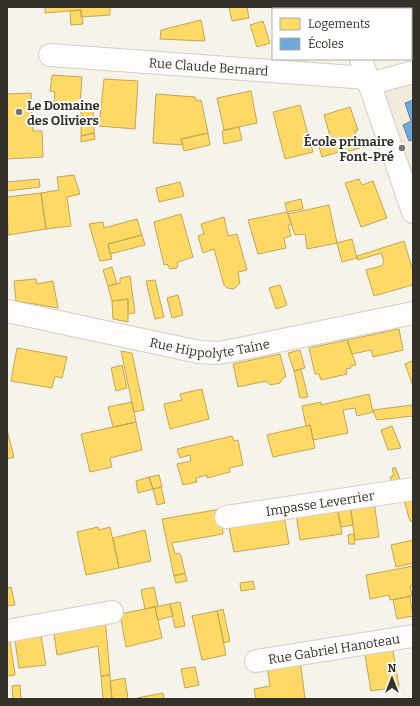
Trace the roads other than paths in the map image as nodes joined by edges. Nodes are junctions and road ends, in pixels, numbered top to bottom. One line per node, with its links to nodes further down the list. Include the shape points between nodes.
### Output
1 (50, 55): 3 (street, Rue Claude Bernard)
2 (413, 72): 3 (street, Rue Claude Bernard)
3 (365, 74): 4 (street)
4 (413, 212)
5 (7, 311): 6 (street, Rue Hippolyte Taine, via 209,353 235,350)
6 (413, 313)
7 (413, 489): 8 (street, Impasse Leverrier)
8 (226, 516)
9 (112, 612): 10 (street)
10 (7, 631)
11 (413, 636): 12 (street, Rue Gabriel Hanoteau)
12 (256, 661)

